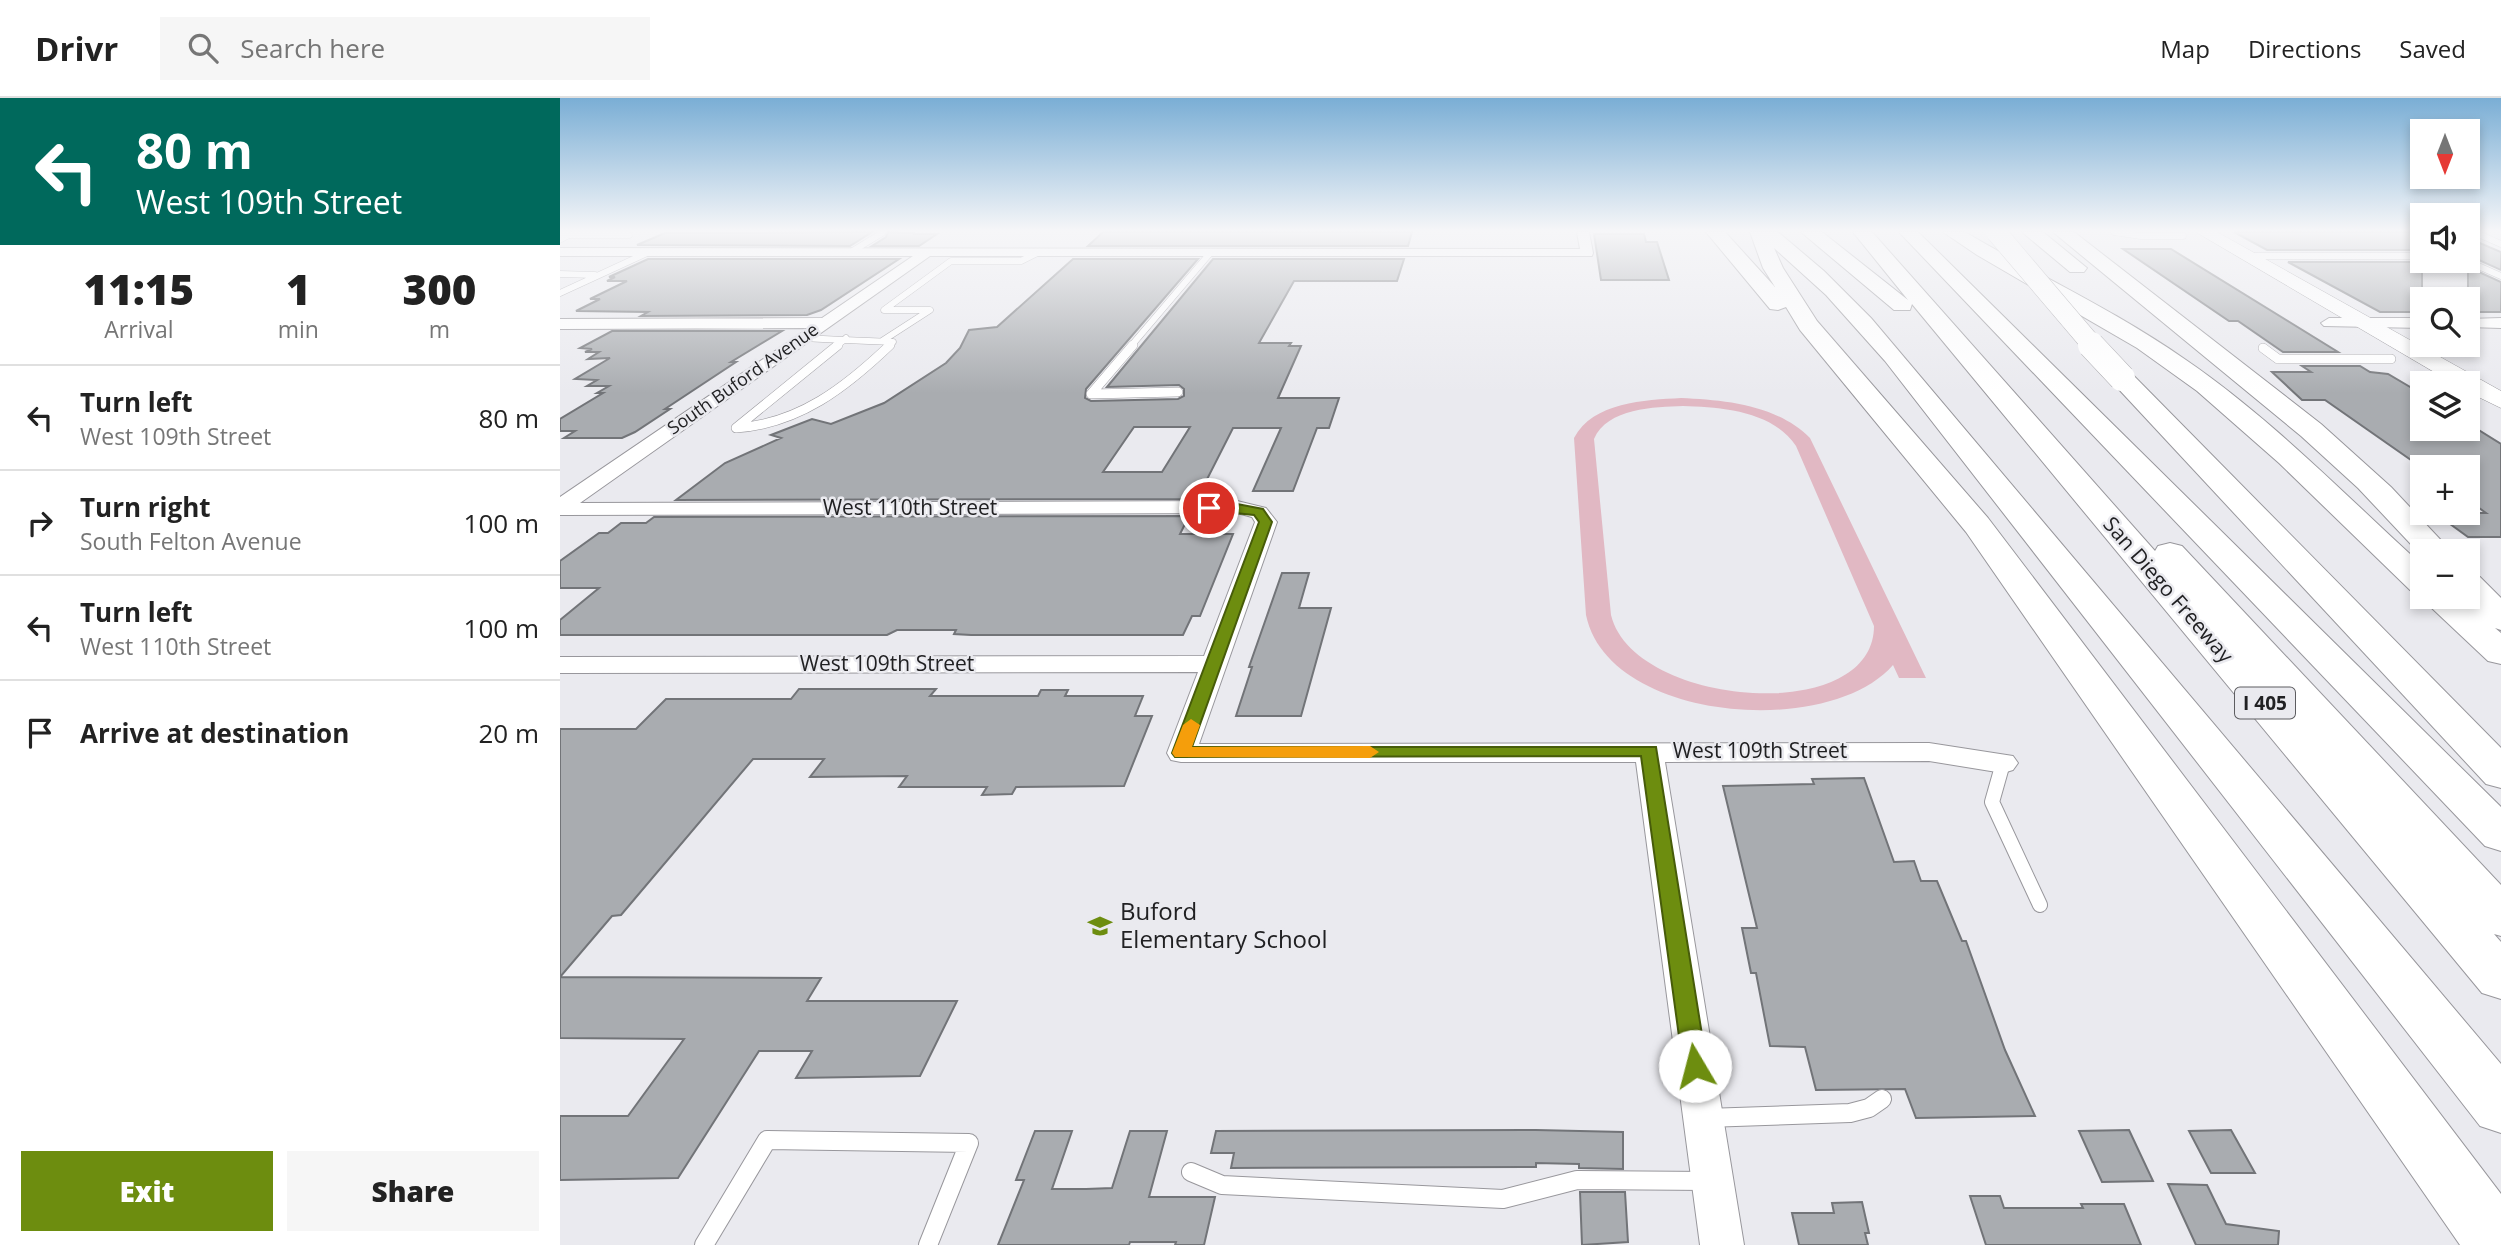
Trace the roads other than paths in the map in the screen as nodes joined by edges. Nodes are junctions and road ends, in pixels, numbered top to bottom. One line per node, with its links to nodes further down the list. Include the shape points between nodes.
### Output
1 (577, 286): 19 (lane)
2 (879, 286): 20 (street, South Buford Avenue)
3 (917, 286): 32 (lane, via 884,310 930,310)
4 (1183, 286): 38 (lane, via 1091,394)
5 (1760, 286): 28 (highway)
6 (1787, 286): 28 (highway)
7 (1828, 286): 63 (highway, via 1893,356)
8 (1878, 286): 34 (highway)
9 (1907, 286): 34 (highway, San Diego Freeway / I 405)
10 (1929, 286): 60 (highway)
11 (1960, 286): 49 (highway)
12 (2041, 286): 37 (highway, bridge)
13 (2046, 286): 45 (highway, via 2136,337 2206,386)
14 (2061, 286): 37 (highway, bridge)
15 (2102, 286): 39 (highway)
16 (2133, 286): 39 (highway)
17 (2266, 286): 21 (main road)
18 (2298, 286): 22 (main road)
19 (560, 293)
20 (824, 323): 27 (street); 30 (street, South Buford Avenue)
21 (2329, 323): 22 (street); 35 (main road)
22 (2364, 323): 23 (street); 40 (main road)
23 (2410, 323)
24 (2480, 323): 25 (street)
25 (2501, 323)
26 (560, 324): 27 (street)
27 (599, 324): 29 (street)
28 (1808, 325): 70 (highway, via 1985,536)
29 (571, 338)
30 (802, 338): 31 (lane); 43 (street, South Buford Avenue)
31 (846, 338): 32 (lane); 32 (lane, via 736,428 773,423 830,398 893,341)
32 (882, 341)
33 (2263, 348): 35 (lane, via 2278,359)
34 (1965, 354): 61 (highway, San Diego Freeway / I 405)
35 (2391, 359): 36 (main road)
36 (2411, 371)
37 (2122, 378): 56 (highway)
38 (1178, 392)
39 (2268, 395): 44 (highway, via 2349,463)
40 (2501, 401)
41 (2480, 412): 42 (main road)
42 (2501, 425)
43 (560, 508): 51 (street, West 110th Street, via 1237,508 1259,512 1266,522)
44 (2423, 539)
45 (2410, 572)
46 (2480, 597): 48 (highway)
47 (2452, 609): 50 (highway)
48 (2501, 619)
49 (2290, 622): 57 (highway); 58 (highway, via 2280,650)
50 (2501, 653)
51 (1213, 664): 52 (street, West 109th Street); 54 (street)
52 (560, 665)
53 (1649, 751): 54 (street, West 109th Street); 55 (street, West 109th Street, via 1929,752); 64 (street)
54 (1181, 753)
55 (2003, 763): 59 (lane, via 1992,802)
56 (2501, 774)
57 (2501, 835)
58 (2501, 885)
59 (2040, 905)
60 (2501, 917)
61 (2501, 978)
62 (1882, 1099): 64 (lane, via 1850,1113)
63 (2501, 1107)
64 (1703, 1118): 66 (street)
65 (1191, 1172): 66 (lane, via 1222,1185 1503,1199 1577,1180)
66 (1712, 1181): 69 (street)
67 (704, 1245): 68 (lane, via 767,1140 969,1143)
68 (928, 1245)
69 (1722, 1245)
70 (2499, 1245)

